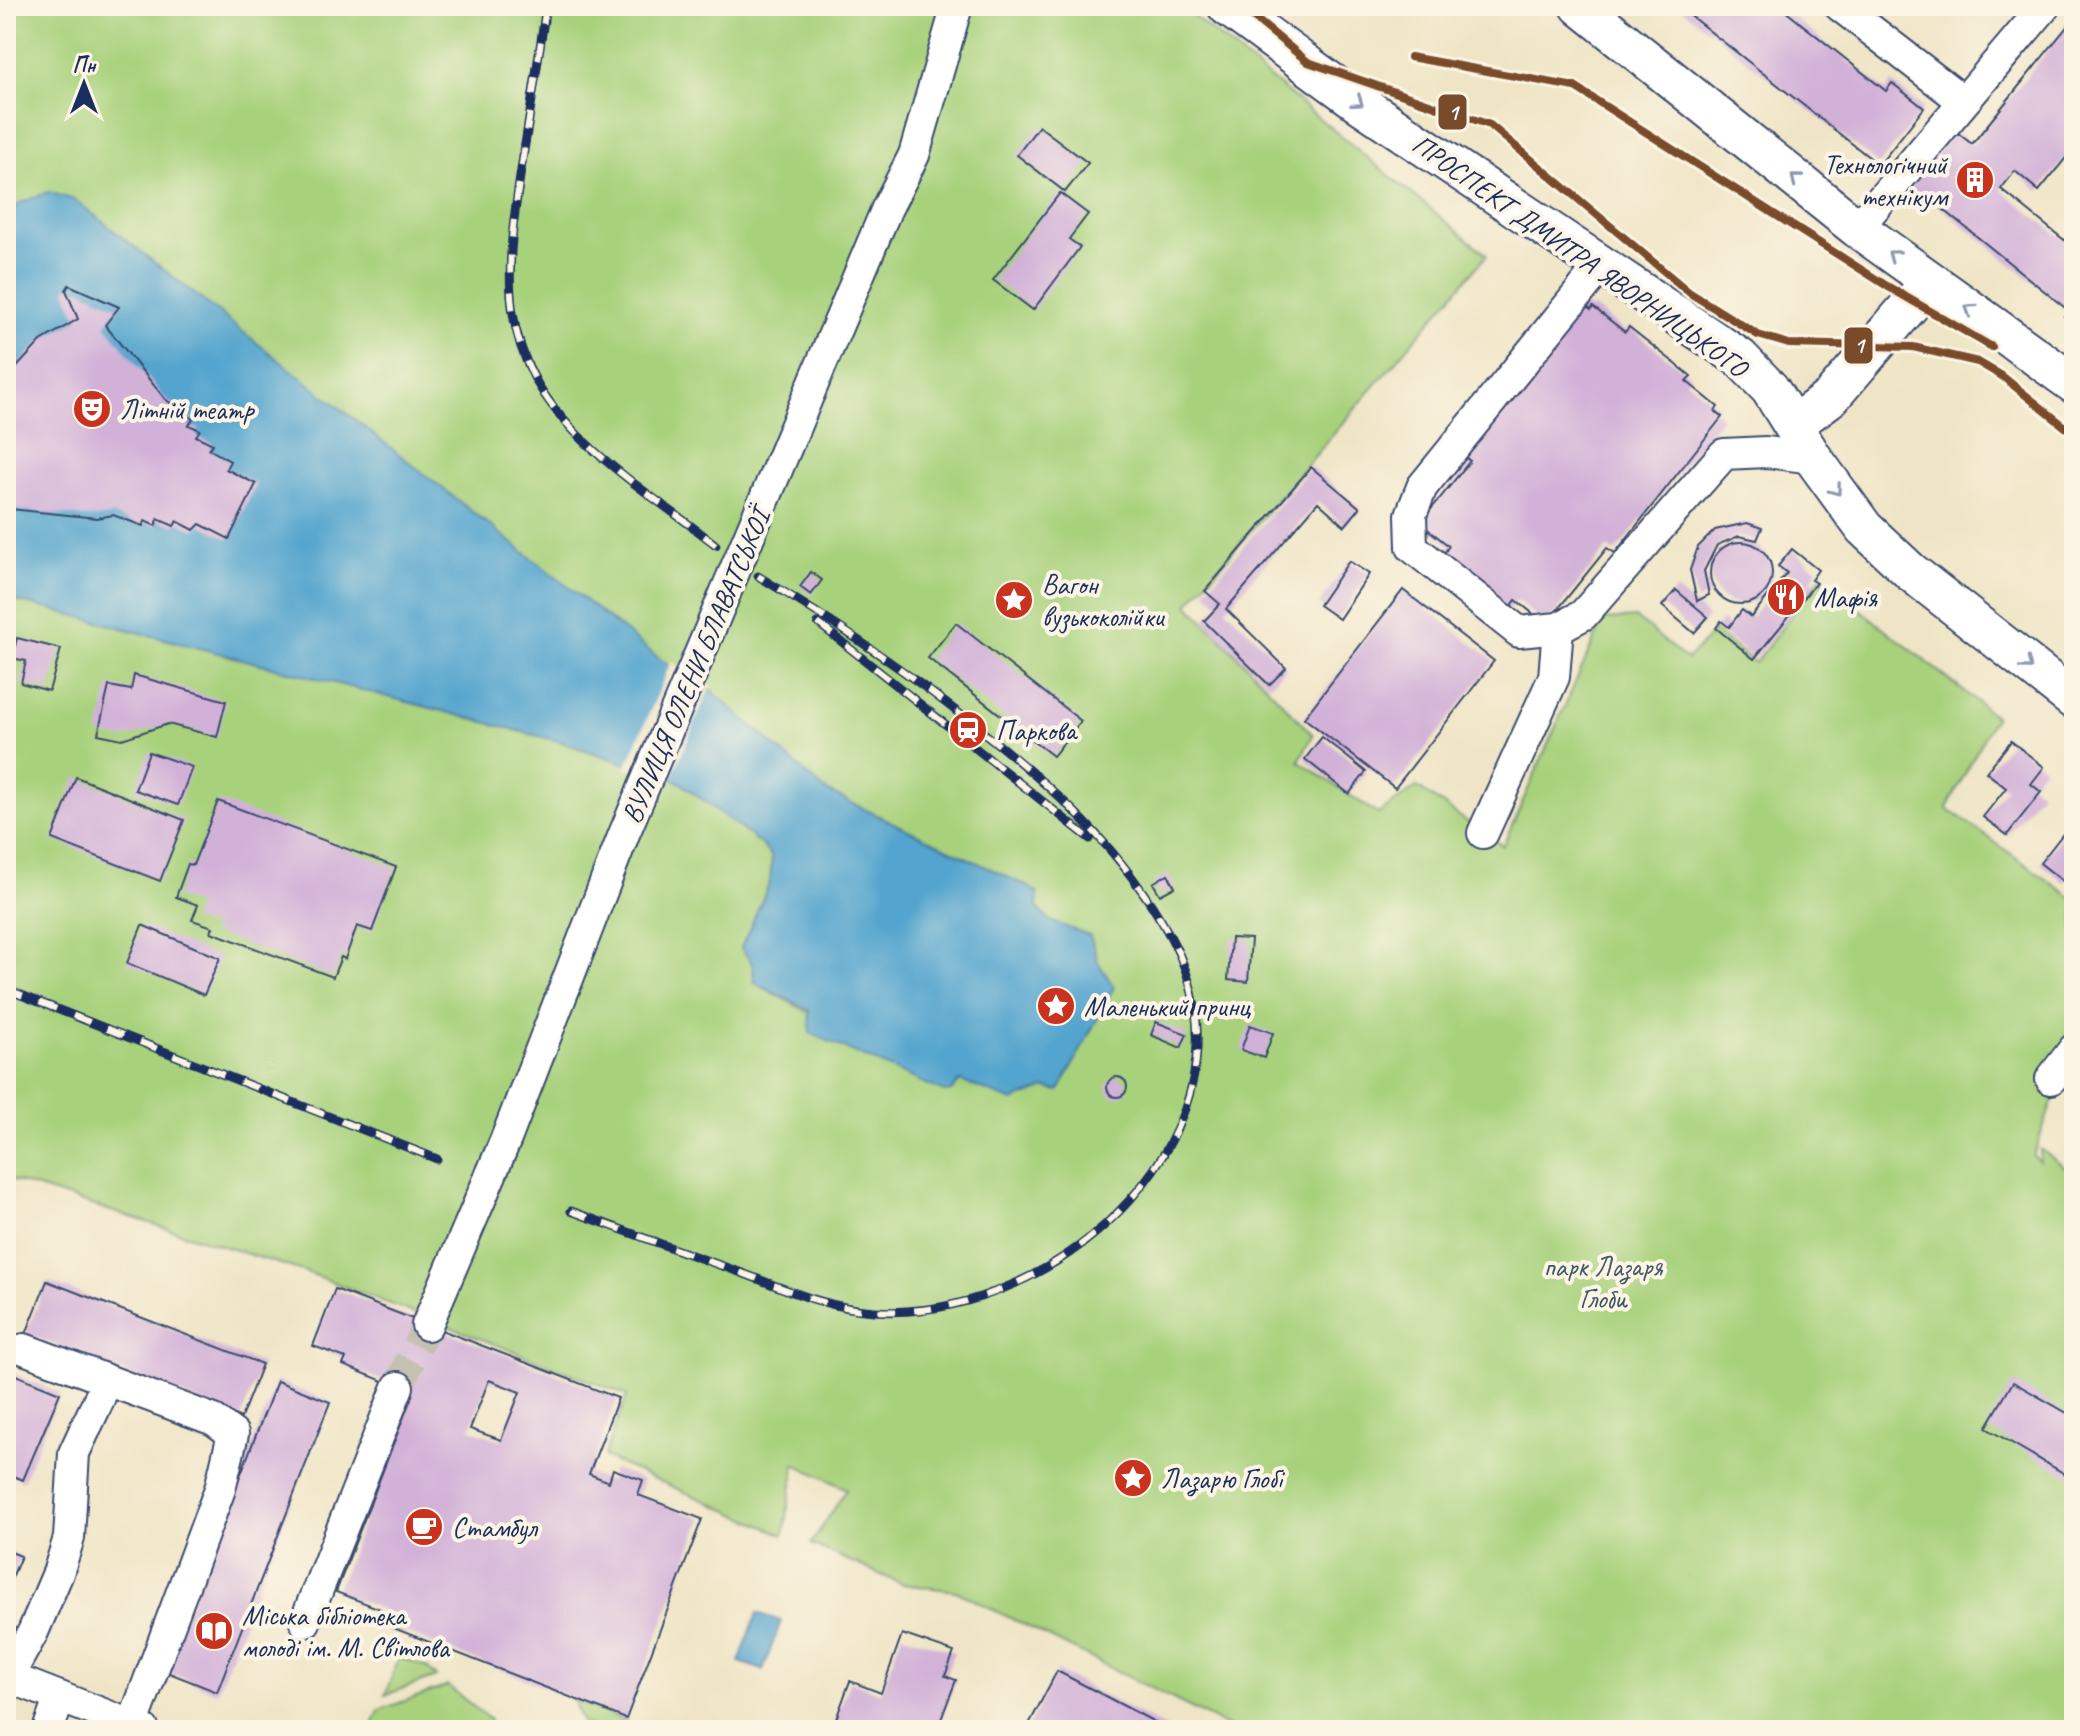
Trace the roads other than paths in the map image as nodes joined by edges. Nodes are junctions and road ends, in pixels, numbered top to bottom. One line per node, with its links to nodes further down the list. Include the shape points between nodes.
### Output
1 (957, 6): 18 (street, ВУЛИЦЯ ОЛЕНИ БЛАВАТСЬКОЇ, via 914,155 887,208 624,834 506,1139)
2 (1227, 6): 11 (main road, ПРОСПЕКТ ДМИТРА ЯВОРНИЦЬКОГО, one-way to 11, via 1362,105 1740,358 1770,389)
3 (1580, 6): 7 (main road, one-way to 3)
4 (1840, 6): 6 (street)
5 (2045, 6): 6 (street)
6 (1963, 101): 7 (street)
7 (1857, 228): 9 (main road, one-way to 7)
8 (1591, 278): 13 (street, via 1422,487 1411,515 1412,547 1519,632)
9 (1929, 283): 10 (main road, one-way to 9); 11 (main road, via 1831,397)
10 (2074, 384)
11 (1793, 425): 12 (main road, ПРОСПЕКТ ДМИТРА ЯВОРНИЦЬКОГО)
12 (1813, 458): 13 (street, via 1724,454 1583,615); 14 (main road, ПРОСПЕКТ ДМИТРА ЯВОРНИЦЬКОГО, one-way to 14, via 1864,528 1911,572)
13 (1558, 628): 15 (street, via 1554,677)
14 (2074, 700)
15 (1483, 833)
16 (2074, 1049): 17 (street)
17 (2051, 1079)
18 (427, 1325)
19 (24, 1349): 25 (street, via 214,1420 233,1434 220,1489)
20 (398, 1387): 22 (street)
21 (100, 1397): 23 (street, via 74,1453 73,1511 58,1573)
22 (305, 1622)
23 (7, 1677): 24 (street)
24 (60, 1697): 25 (street); 26 (street)
25 (138, 1728)
26 (48, 1730)

